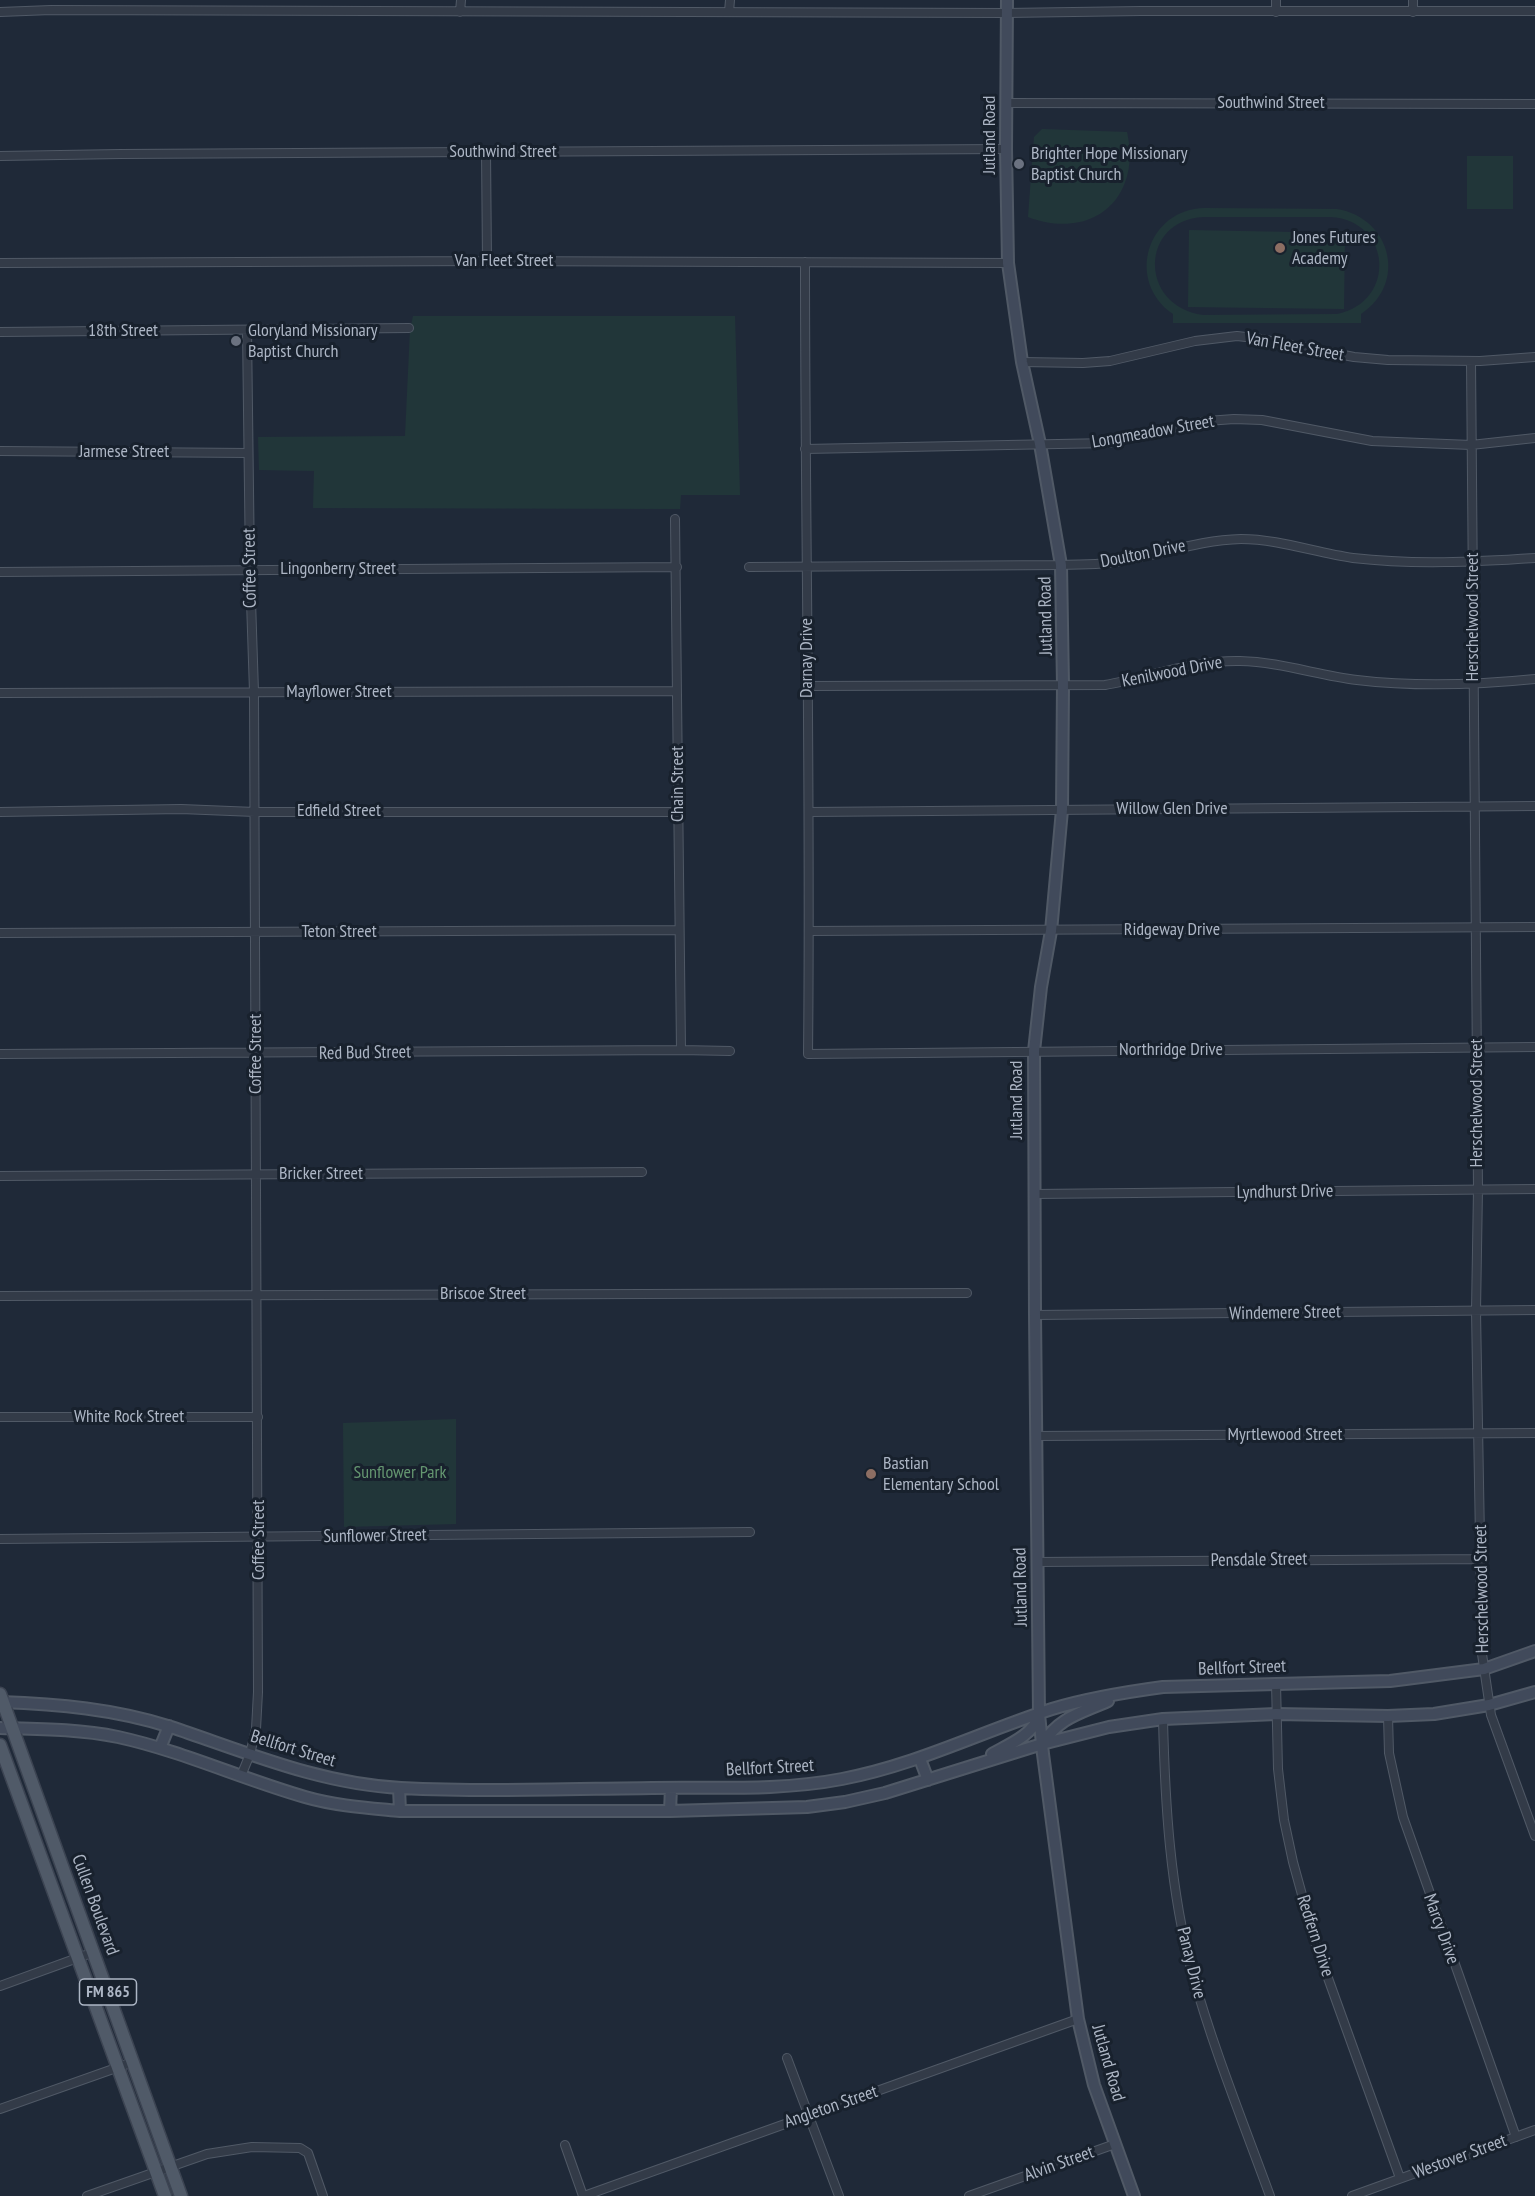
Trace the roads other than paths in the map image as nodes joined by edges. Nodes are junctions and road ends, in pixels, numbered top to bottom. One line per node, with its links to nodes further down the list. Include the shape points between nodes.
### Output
1 (52, 0): 12 (street)
2 (188, 0): 15 (street)
3 (323, 0): 13 (street)
4 (461, 0): 20 (street)
5 (597, 0): 14 (street)
6 (730, 0): 21 (street)
7 (870, 0): 16 (street)
8 (1007, 0): 24 (main road, Jutland Road)
9 (1141, 0): 17 (street)
10 (1276, 0): 22 (street)
11 (1413, 0): 23 (street)
12 (51, 10): 15 (street); 19 (street)
13 (323, 10): 15 (street); 20 (street)
14 (596, 10): 20 (street); 21 (street)
15 (188, 11)
16 (871, 11): 21 (street); 24 (street)
17 (1141, 11): 22 (street); 24 (street)
18 (1535, 11): 23 (street)
19 (0, 12)
20 (460, 12)
21 (729, 12)
22 (1276, 12): 23 (street)
23 (1413, 12)
24 (1006, 13): 25 (main road, Jutland Road)
25 (1007, 103): 26 (street, Southwind Street); 27 (main road, Jutland Road)
26 (1535, 104)
27 (1006, 149): 28 (street, Southwind Street); 32 (main road, Jutland Road)
28 (486, 152): 29 (street, Southwind Street); 30 (street)
29 (0, 156)
30 (487, 261): 31 (street, Van Fleet Street); 33 (street, Van Fleet Street)
31 (805, 262): 32 (street, Van Fleet Street); 43 (street, Darnay Drive)
32 (1008, 263): 39 (main road, Jutland Road)
33 (0, 264)
34 (409, 328): 35 (street, 18th Street)
35 (247, 330): 36 (street, 18th Street); 45 (street, Coffee Street)
36 (0, 332)
37 (1535, 357): 38 (street, Van Fleet Street)
38 (1471, 361): 39 (street, Van Fleet Street, via 1354,357 1237,336 1195,341 1110,361); 42 (street, Herschelwood Street)
39 (1022, 362): 41 (main road, Jutland Road)
40 (1535, 438): 42 (street, Longmeadow Street)
41 (1040, 444): 42 (street, Longmeadow Street, via 1109,443 1207,421 1234,419 1262,420 1372,441); 43 (street, Longmeadow Street); 49 (main road, Jutland Road)
42 (1471, 444): 48 (street, Herschelwood Street)
43 (805, 449): 52 (street, Darnay Drive)
44 (0, 451): 45 (street, Jarmese Street)
45 (248, 453): 53 (street, Coffee Street)
46 (675, 519): 50 (street, Chain Street)
47 (1535, 558): 48 (street, Doulton Drive)
48 (1472, 562): 49 (street, Doulton Drive, via 1352,558 1243,539 1215,540 1107,563); 57 (street, Herschelwood Street)
49 (1061, 565): 52 (street, Doulton Drive); 56 (main road, Jutland Road)
50 (677, 567): 53 (street, Lingonberry Street); 59 (street, Chain Street)
51 (749, 567): 52 (street, Doulton Drive)
52 (806, 567): 58 (street, Darnay Drive)
53 (250, 570): 54 (street, Lingonberry Street); 60 (street, Coffee Street)
54 (0, 572)
55 (1535, 679): 57 (street, Kenilwood Drive)
56 (1063, 685): 57 (street, Kenilwood Drive, via 1105,685 1193,665 1238,661 1264,662 1356,680); 58 (street, Kenilwood Drive); 64 (main road, Jutland Road)
57 (1473, 685): 63 (street, Herschelwood Street)
58 (807, 686): 68 (street, Darnay Drive)
59 (678, 691): 60 (street, Mayflower Street); 67 (street, Chain Street)
60 (254, 692): 61 (street, Mayflower Street); 66 (street, Coffee Street)
61 (0, 693)
62 (1535, 806): 63 (street, Willow Glen Drive)
63 (1474, 807): 64 (street, Willow Glen Drive); 69 (street, Herschelwood Street)
64 (1062, 810): 68 (street, Willow Glen Drive); 73 (main road, Jutland Road)
65 (0, 812): 66 (street, Edfield Street)
66 (255, 812): 67 (street, Edfield Street); 74 (street, Coffee Street)
67 (679, 812): 71 (street, Chain Street)
68 (809, 812): 72 (street, Darnay Drive)
69 (1475, 927): 70 (street, Ridgeway Drive); 73 (street, Ridgeway Drive); 76 (street, Herschelwood Street)
70 (1535, 927)
71 (678, 930): 74 (street, Teton Street); 78 (street, Chain Street)
72 (809, 931): 73 (street, Ridgeway Drive); 83 (street, Darnay Drive)
73 (1051, 931): 80 (main road, Jutland Road)
74 (255, 932): 75 (street, Teton Street); 82 (street, Coffee Street)
75 (0, 933)
76 (1477, 1047): 77 (street, Northridge Drive); 80 (street, Northridge Drive); 87 (street, Herschelwood Street)
77 (1535, 1047)
78 (681, 1050): 79 (street, Red Bud Street); 82 (street, Red Bud Street)
79 (730, 1051)
80 (1034, 1051): 83 (street, Northridge Drive); 89 (main road, Jutland Road)
81 (0, 1054): 82 (street, Red Bud Street)
82 (257, 1054): 85 (street, Coffee Street)
83 (808, 1054)
84 (642, 1172): 85 (street, Bricker Street)
85 (256, 1174): 86 (street, Bricker Street); 91 (street, Coffee Street)
86 (0, 1176)
87 (1478, 1189): 88 (street, Lyndhurst Drive); 89 (street, Lyndhurst Drive); 94 (street, Herschelwood Street)
88 (1535, 1189)
89 (1034, 1194): 95 (main road, Jutland Road)
90 (967, 1293): 91 (street, Briscoe Street)
91 (256, 1294): 92 (street, Briscoe Street); 97 (street, Coffee Street)
92 (0, 1296)
93 (1535, 1310): 94 (street, Windemere Street)
94 (1476, 1311): 95 (street, Windemere Street); 98 (street, Herschelwood Street)
95 (1035, 1315): 100 (main road, Jutland Road)
96 (0, 1417): 97 (street, White Rock Street)
97 (258, 1417): 102 (street, Coffee Street)
98 (1479, 1433): 99 (street, Myrtlewood Street); 100 (street, Myrtlewood Street); 104 (street, Herschelwood Street)
99 (1535, 1433)
100 (1036, 1436): 105 (main road, Jutland Road)
101 (750, 1532): 102 (street, Sunflower Street)
102 (259, 1537): 103 (street, Sunflower Street); 122 (street, Coffee Street, via 258,1692)
103 (0, 1539)
104 (1481, 1558): 105 (street, Pensdale Street); 107 (street, Herschelwood Street)
105 (1037, 1562): 113 (main road, Jutland Road)
106 (1535, 1651): 107 (main road, Bellfort Street)
107 (1484, 1669): 108 (main road, Bellfort Street, via 1390,1681); 112 (street, Herschelwood Street)
108 (1276, 1683): 109 (main road, Bellfort Street); 114 (street, Redfern Drive)
109 (1128, 1692): 113 (main road, Bellfort Street); 119 (main road, via 1062,1722)
110 (1535, 1692): 112 (main road)
111 (1, 1699): 117 (main road, Bellfort Street, via 76,1706); 118 (main road, Cullen Boulevard / FM 865)
112 (1489, 1706): 115 (main road); 135 (street, Herschelwood Street)
113 (1039, 1714): 119 (main road, Jutland Road); 123 (main road, Bellfort Street); 124 (main road, via 1030,1731)
114 (1276, 1714): 115 (main road); 116 (main road); 151 (street, Redfern Drive, via 1284,1820 1303,1900)
115 (1388, 1716): 146 (street, Marcy Drive, via 1389,1753 1402,1817)
116 (1163, 1719): 119 (main road, via 1108,1727); 160 (street, Panay Drive, via 1166,1804 1182,1928 1211,2034)
117 (169, 1726): 121 (main road); 122 (main road, Bellfort Street)
118 (5, 1728): 121 (main road, via 85,1731); 136 (main road, Cullen Boulevard / FM 865)
119 (1042, 1744): 124 (main road); 139 (main road, Jutland Road)
120 (0, 1745): 137 (main road, Cullen Boulevard / FM 865)
121 (160, 1748): 125 (main road)
122 (250, 1754): 125 (street, Coffee Street); 128 (main road, Bellfort Street, via 318,1776)
123 (920, 1759): 126 (main road); 127 (main road, Bellfort Street)
124 (976, 1763): 126 (main road)
125 (241, 1776): 133 (main road, via 347,1806)
126 (928, 1780): 131 (main road, via 844,1803)
127 (805, 1785): 129 (main road, Bellfort Street); 131 (main road)
128 (399, 1788): 130 (main road, Bellfort Street); 133 (main road)
129 (671, 1788): 130 (main road, Bellfort Street); 132 (main road)
130 (535, 1789): 134 (main road)
131 (807, 1807): 132 (main road)
132 (670, 1810): 134 (main road)
133 (400, 1811): 134 (main road)
134 (537, 1811)
135 (1535, 1836)
136 (94, 1952): 137 (street); 141 (main road, Cullen Boulevard / FM 865)
137 (79, 1957): 138 (street); 142 (main road, Cullen Boulevard / FM 865)
138 (0, 1986)
139 (1078, 2019): 144 (street, Angleton Street); 147 (main road, Jutland Road, via 1094,2085)
140 (788, 2058): 144 (street)
141 (133, 2062): 142 (street); 149 (main road, Cullen Boulevard / FM 865)
142 (119, 2067): 143 (street); 150 (main road, Cullen Boulevard / FM 865)
143 (0, 2109)
144 (809, 2116): 156 (street, Angleton Street); 157 (street)
145 (1535, 2130): 146 (street, Westover Street)
146 (1516, 2137): 151 (street, Westover Street)
147 (1115, 2144): 158 (street, Alvin Street); 159 (main road, Jutland Road)
148 (565, 2145): 156 (street)
149 (170, 2166): 150 (street); 154 (main road, Cullen Boulevard / FM 865); 155 (street, via 207,2154 252,2147 300,2148 308,2153)
150 (156, 2171): 152 (street); 153 (main road, Cullen Boulevard / FM 865)
151 (1400, 2178): 161 (street, Westover Street)
152 (87, 2196)
153 (165, 2196)
154 (181, 2196)
155 (323, 2196)
156 (584, 2196)
157 (839, 2196)
158 (969, 2196)
159 (1134, 2196)
160 (1270, 2196)
161 (1352, 2196)

